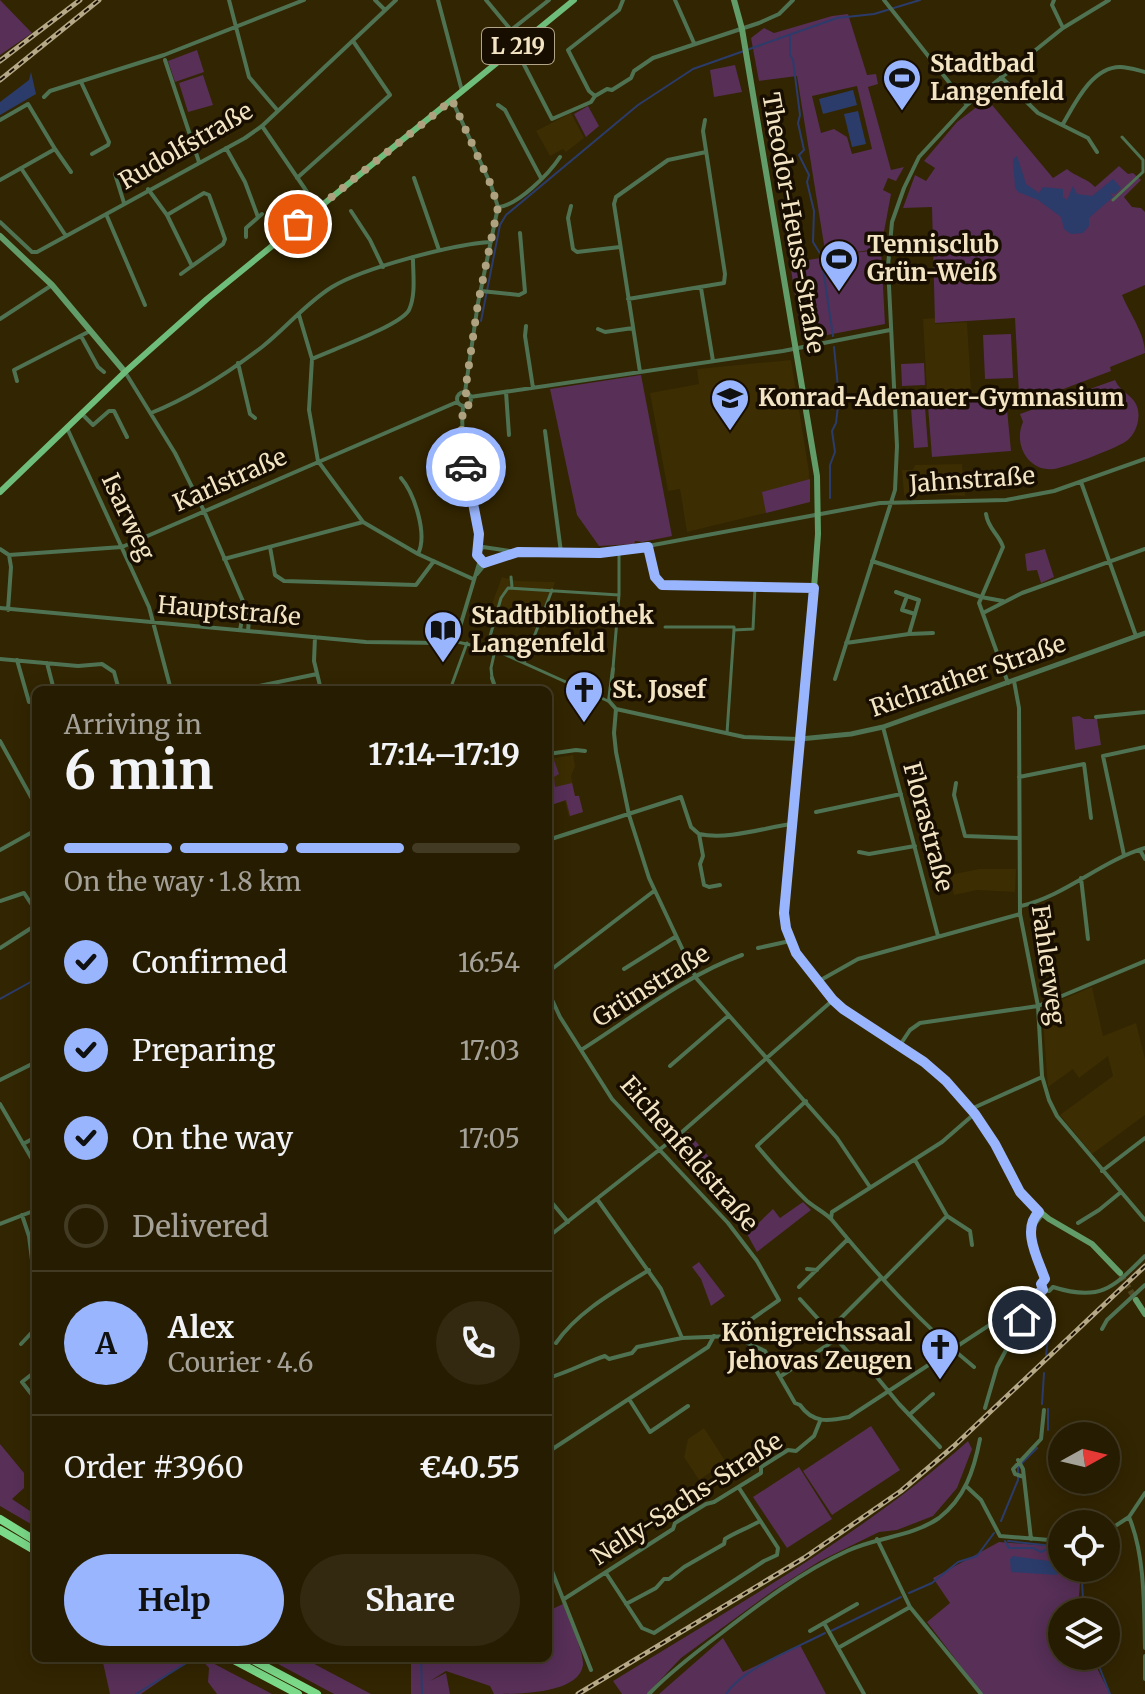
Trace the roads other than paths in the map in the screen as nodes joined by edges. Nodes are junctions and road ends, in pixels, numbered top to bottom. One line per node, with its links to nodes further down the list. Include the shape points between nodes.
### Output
1 (229, 0): 17 (street)
2 (304, 0): 17 (street)
3 (375, 0): 16 (street)
4 (396, 0): 16 (street, Rudolfstraße)
5 (438, 0): 27 (street)
6 (486, 0): 7 (street, via 511,30)
7 (549, 0)
8 (574, 0): 27 (main road, L 219)
9 (623, 0): 28 (street, via 619,10 568,50)
10 (675, 0): 21 (street)
11 (734, 0): 19 (main road, Theodor-Heuss-Straße)
12 (793, 0): 19 (street, via 779,14)
13 (1054, 0): 18 (street)
14 (1109, 0): 18 (street)
15 (886, 2): 32 (street)
16 (385, 10): 20 (street, Rudolfstraße)
17 (236, 28): 26 (street); 33 (street, via 249,77)
18 (1063, 28): 25 (street)
19 (742, 29): 21 (street); 88 (main road, Theodor-Heuss-Straße)
20 (353, 41): 33 (street, Rudolfstraße); 50 (street, via 390,95)
21 (694, 43): 28 (street, via 653,58 631,78)
22 (519, 55): 28 (street, via 552,119)
23 (165, 60): 45 (street)
24 (1145, 72): 36 (street, via 1120,67 1104,72 1079,96)
25 (1001, 77): 32 (street); 36 (street, via 1038,113)
26 (81, 82): 29 (street); 43 (street, via 109,142)
27 (462, 91): 30 (main road, L 219)
28 (595, 96)
29 (44, 97)
30 (452, 100): 58 (street); 59 (main road, L 219)
31 (498, 105): 52 (street)
32 (967, 105): 86 (street, via 919,157 900,199 889,242)
33 (278, 111): 37 (street, Rudolfstraße)
34 (0, 120): 40 (street, via 28,104)
35 (705, 120): 41 (street)
36 (1063, 124): 42 (street, via 1088,138)
37 (262, 126): 39 (street, Rudolfstraße); 50 (street)
38 (1122, 137): 48 (street, via 1143,160)
39 (226, 148): 45 (street, Rudolfstraße); 67 (street, via 260,216 246,228)
40 (55, 149): 46 (street); 47 (street)
41 (706, 152): 69 (street, via 668,160 618,194 614,204); 76 (street, via 726,279)
42 (1097, 152)
43 (92, 154)
44 (560, 157): 52 (street)
45 (199, 162): 54 (street, Rudolfstraße)
46 (21, 168): 53 (street); 66 (street)
47 (71, 172)
48 (1144, 173): 55 (street)
49 (115, 174): 56 (street)
50 (297, 178): 59 (street)
51 (414, 178): 70 (street)
52 (541, 178): 58 (street, via 509,206)
53 (0, 180)
54 (148, 189): 56 (street, Rudolfstraße); 62 (street)
55 (1113, 200)
56 (124, 203): 61 (street, Rudolfstraße)
57 (571, 206): 69 (street, via 573,249)
58 (498, 207): 68 (street)
59 (318, 208): 93 (main road, L 219)
60 (351, 211): 73 (street)
61 (106, 214): 66 (street, Rudolfstraße); 79 (street)
62 (167, 215): 72 (street); 72 (street, via 209,195 225,239)
63 (0, 222): 66 (street, Rudolfstraße, via 32,252)
64 (520, 233): 77 (street, via 525,292)
65 (0, 236): 75 (main road)
66 (66, 236)
67 (246, 237)
68 (491, 242): 70 (street); 77 (street)
69 (620, 247): 78 (street)
70 (439, 250): 71 (street)
71 (413, 259): 73 (street); 89 (street, via 407,314)
72 (192, 266): 74 (street)
73 (383, 267): 80 (street, via 330,288)
74 (181, 274)
75 (52, 285): 81 (street); 84 (main road)
76 (701, 288): 78 (street); 90 (street)
77 (481, 291): 97 (street)
78 (628, 299): 83 (street)
79 (145, 305)
80 (299, 315): 89 (street); 91 (street)
81 (0, 319)
82 (526, 326): 96 (street)
83 (633, 328): 85 (street); 94 (street)
84 (92, 329): 87 (street); 93 (main road)
85 (598, 329)
86 (890, 330): 88 (street); 114 (street, via 897,466)
87 (81, 336): 92 (street); 95 (street, via 14,370)
88 (796, 349): 90 (street); 116 (main road, Theodor-Heuss-Straße)
89 (312, 359): 110 (street, via 309,410)
90 (713, 361): 94 (street)
91 (238, 363): 102 (street, via 184,399); 104 (street)
92 (104, 372)
93 (125, 372): 102 (street); 103 (main road, L 219)
94 (640, 372): 96 (street)
95 (17, 381)
96 (533, 388): 98 (street)
97 (465, 392): 99 (street); 100 (street)
98 (506, 392): 99 (street); 107 (street)
99 (470, 397): 101 (street)
100 (457, 402): 101 (street); 110 (street, Karlstraße)
101 (463, 407): 119 (street, via 461,442)
102 (151, 413): 115 (street)
103 (82, 414): 105 (main road, L 219); 108 (street, via 93,425 112,410)
104 (255, 418)
105 (67, 428): 113 (main road, L 219); 120 (street, Isarweg)
106 (545, 431): 128 (street)
107 (509, 435)
108 (127, 437)
109 (1145, 459): 112 (street, Jahnstraße)
110 (318, 461): 115 (street, Karlstraße); 118 (street)
111 (401, 478): 130 (street, via 418,519)
112 (1081, 482): 114 (street, Jahnstraße, via 1006,500); 137 (street)
113 (0, 492)
114 (891, 502): 116 (street, Jahnstraße); 135 (street)
115 (204, 511): 120 (street, Karlstraße); 132 (street)
116 (818, 514): 122 (street, Jahnstraße); 143 (main road, Theodor-Heuss-Straße)
117 (986, 514): 149 (street, via 1003,547)
118 (363, 522): 121 (street); 130 (street)
119 (479, 534): 124 (street); 126 (street)
120 (122, 547): 131 (street, Karlstraße); 158 (street, Isarweg)
121 (270, 547): 132 (street); 134 (street, via 275,575 284,581 416,585)
122 (648, 547): 129 (street, Jahnstraße); 142 (street, via 662,585)
123 (0, 549): 131 (street)
124 (490, 549): 126 (street); 127 (street); 136 (street)
125 (1145, 549): 137 (street)
126 (478, 551): 133 (street)
127 (516, 552): 128 (street, Jahnstraße); 136 (street)
128 (561, 552): 129 (street, Jahnstraße)
129 (619, 552): 146 (street)
130 (418, 554): 134 (street)
131 (9, 555): 155 (street)
132 (224, 559): 153 (street)
133 (480, 560): 136 (street); 139 (street)
134 (434, 561): 139 (street)
135 (872, 561): 149 (street); 170 (street)
136 (489, 562): 139 (street)
137 (1110, 562): 152 (street); 166 (street)
138 (511, 577): 141 (street)
139 (473, 579): 168 (street)
140 (556, 583): 144 (street)
141 (512, 587): 144 (street); 150 (street)
142 (755, 587): 143 (street); 161 (street, via 753,629)
143 (814, 588): 196 (main road, Theodor-Heuss-Straße)
144 (553, 590): 146 (street); 176 (street)
145 (896, 592): 148 (street)
146 (619, 595): 151 (street); 177 (street)
147 (495, 596): 150 (street)
148 (907, 596): 157 (street, via 919,600); 157 (street, via 902,610)
149 (981, 597): 152 (street); 156 (street, Fahlerweg)
150 (501, 598): 171 (street)
151 (626, 599)
152 (1003, 601): 156 (street)
153 (245, 606): 160 (street); 162 (street)
154 (0, 608): 155 (street, Hauptstraße)
155 (8, 610): 158 (street, Hauptstraße)
156 (983, 613): 181 (street, Fahlerweg)
157 (915, 614): 165 (street)
158 (154, 622): 160 (street, Hauptstraße); 184 (street, Isarweg)
159 (665, 627): 161 (street)
160 (240, 630): 162 (street, Hauptstraße)
161 (734, 630): 195 (street, via 732,676 726,688)
162 (248, 631): 167 (street, Hauptstraße)
163 (933, 633): 165 (street)
164 (1145, 633): 166 (street, Richrather Straße)
165 (909, 634): 170 (street)
166 (1136, 636): 181 (street, Richrather Straße)
167 (315, 637): 168 (street, Hauptstraße, via 437,644); 178 (street)
168 (454, 638): 169 (street)
169 (467, 643): 171 (street); 187 (street)
170 (846, 643): 180 (street)
171 (487, 647): 172 (street)
172 (495, 650): 176 (street); 179 (street)
173 (0, 659): 174 (street)
174 (17, 660): 175 (street); 190 (street)
175 (47, 663): 182 (street); 183 (street, via 105,665 114,672)
176 (524, 663): 189 (street)
177 (613, 669): 189 (street)
178 (317, 674): 185 (street); 186 (street)
179 (492, 678): 188 (street)
180 (835, 679)
181 (1011, 682): 194 (street, Richrather Straße); 202 (street, Fahlerweg, via 1019,708)
182 (53, 686)
183 (118, 686)
184 (170, 686)
185 (258, 686)
186 (320, 686)
187 (451, 686)
188 (495, 686)
189 (609, 701): 191 (street)
190 (29, 702)
191 (616, 709): 195 (street); 207 (street, via 615,743)
192 (1145, 712): 193 (street)
193 (1096, 717)
194 (883, 727): 196 (street, Richrather Straße); 204 (street, Florastraße)
195 (727, 733): 196 (street)
196 (800, 739): 209 (main road, Theodor-Heuss-Straße)
197 (0, 741): 199 (street)
198 (1145, 747): 218 (street, via 1103,756)
199 (2, 749): 205 (street)
200 (585, 751): 201 (street)
201 (552, 753)
202 (1019, 777): 208 (street, via 1084,764); 212 (street, Fahlerweg)
203 (956, 783): 212 (street, via 965,836)
204 (901, 794): 206 (street); 214 (street, Florastraße)
205 (32, 799)
206 (816, 812)
207 (629, 815): 211 (street, via 681,797 691,827); 213 (street); 222 (street)
208 (1091, 818)
209 (792, 823): 211 (street); 231 (main road, Theodor-Heuss-Straße, via 784,913)
210 (32, 832): 216 (street)
211 (699, 834): 221 (street, via 704,885)
212 (1018, 838): 225 (street, Fahlerweg)
213 (552, 839)
214 (915, 846): 217 (street); 228 (street, Florastraße)
215 (1143, 849): 218 (street); 219 (street)
216 (0, 850)
217 (859, 852)
218 (1124, 855): 220 (street)
219 (1145, 859)
220 (1081, 878): 225 (street); 230 (street)
221 (720, 885)
222 (654, 891): 229 (street); 236 (street)
223 (0, 901): 224 (street, via 24,893)
224 (32, 905)
225 (1020, 906): 226 (street, Fahlerweg)
226 (1020, 914): 228 (street); 242 (street, Fahlerweg)
227 (32, 928): 232 (street)
228 (938, 936): 239 (street, via 858,959)
229 (675, 937): 237 (street); 238 (street)
230 (1088, 939)
231 (790, 941): 233 (street); 239 (main road)
232 (0, 948)
233 (758, 948)
234 (742, 955): 238 (street, Grünstraße)
235 (1145, 961): 242 (street)
236 (552, 969)
237 (624, 969)
238 (696, 978): 243 (street); 245 (street, Grünstraße)
239 (819, 982): 241 (main road)
240 (552, 1000): 245 (street, Eichenfeldstraße)
241 (833, 1000): 244 (main road); 246 (street)
242 (1038, 1006): 244 (street, via 920,1023); 249 (street, Fahlerweg)
243 (728, 1016): 246 (street); 248 (street)
244 (899, 1045): 253 (main road, via 946,1081)
245 (581, 1050): 257 (street, Eichenfeldstraße, via 612,1099)
246 (767, 1059): 251 (street); 257 (street)
247 (32, 1064): 250 (street)
248 (670, 1066)
249 (1042, 1076): 253 (street); 260 (street, Fahlerweg, via 1057,1116)
250 (0, 1080)
251 (806, 1101): 261 (street); 269 (street, via 757,1146 799,1193)
252 (0, 1104): 256 (street)
253 (973, 1111): 259 (street); 266 (main road, via 1020,1192)
254 (1145, 1138): 260 (street)
255 (32, 1139): 256 (street)
256 (23, 1144): 258 (street)
257 (661, 1149): 263 (street); 297 (street, Eichenfeldstraße, via 741,1239 779,1300)
258 (32, 1159)
259 (915, 1160): 261 (street); 268 (street)
260 (1102, 1171): 262 (street, Fahlerweg)
261 (870, 1187): 269 (street, via 832,1212)
262 (1121, 1192): 270 (street, Fahlerweg); 272 (street)
263 (597, 1199): 271 (street); 280 (street)
264 (552, 1203): 271 (street)
265 (32, 1211): 267 (street)
266 (1040, 1213): 282 (main road, via 1092,1244); 284 (street, via 1030,1230)
267 (22, 1215): 273 (street); 278 (street)
268 (947, 1216): 276 (street, via 970,1231); 283 (street)
269 (831, 1218): 275 (street)
270 (1145, 1220)
271 (568, 1222): 274 (street)
272 (1078, 1223)
273 (0, 1224)
274 (552, 1234)
275 (847, 1240): 281 (street); 283 (street)
276 (972, 1245)
277 (1145, 1256): 287 (street, via 1116,1284 1095,1293)
278 (32, 1260)
279 (807, 1269): 281 (street)
280 (649, 1270): 298 (street); 300 (street, via 612,1292)
281 (817, 1270): 286 (street)
282 (1120, 1273)
283 (883, 1278): 294 (street); 302 (street)
284 (1045, 1279): 287 (street); 288 (street)
285 (1145, 1285): 293 (street)
286 (799, 1287)
287 (1053, 1287): 288 (street)
288 (1043, 1290): 291 (street)
289 (800, 1299): 294 (street)
290 (1136, 1300): 292 (main road)
291 (1020, 1305): 302 (street); 312 (street, via 1022,1320 997,1367)
292 (1145, 1314)
293 (1102, 1329)
294 (829, 1330): 299 (street)
295 (32, 1332): 301 (street)
296 (714, 1336): 297 (street); 298 (street); 310 (street, via 708,1347)
297 (727, 1336): 306 (street, via 765,1351)
298 (682, 1338): 305 (street, via 605,1356)
299 (838, 1338): 306 (street); 307 (street)
300 (556, 1343)
301 (21, 1344)
302 (952, 1349): 303 (street); 307 (street)
303 (974, 1367)
304 (32, 1374): 309 (street, via 22,1382)
305 (552, 1376)
306 (781, 1376): 315 (street, via 795,1403)
307 (887, 1392): 314 (street); 315 (street, via 849,1417)
308 (933, 1394): 314 (street)
309 (32, 1395)
310 (629, 1399): 311 (street, via 650,1432); 318 (street)
311 (688, 1406)
312 (985, 1408)
313 (1044, 1410): 319 (street, via 1041,1439)
314 (909, 1415): 317 (street)
315 (820, 1421): 322 (street, Nelly-Sachs-Straße, via 814,1436 796,1451 788,1450 761,1467 761,1473)
316 (980, 1439): 321 (street)
317 (940, 1447)
318 (552, 1449)
319 (1020, 1463): 320 (street); 320 (street, via 1013,1469)
320 (1024, 1477): 331 (street)
321 (967, 1487): 330 (street, via 939,1517); 331 (street, via 981,1500 1000,1536)
322 (739, 1488): 326 (street); 335 (street, Nelly-Sachs-Straße, via 675,1523)
323 (1145, 1493): 324 (street)
324 (1129, 1517): 327 (street); 343 (street, via 1143,1569)
325 (0, 1519): 329 (highway)
326 (760, 1521): 337 (street); 337 (street, via 778,1548 777,1555 654,1633 642,1628)
327 (1120, 1523)
328 (0, 1530): 333 (highway)
329 (32, 1539)
330 (877, 1539): 339 (street); 351 (street, via 836,1555 770,1597)
331 (1031, 1539): 332 (street)
332 (1048, 1540)
333 (32, 1549)
334 (552, 1570): 336 (street)
335 (606, 1573): 336 (street, Nelly-Sachs-Straße); 337 (street)
336 (564, 1599): 347 (street)
337 (626, 1604)
338 (857, 1604): 340 (street)
339 (910, 1607): 342 (street); 353 (street)
340 (824, 1623): 341 (street); 342 (street)
341 (810, 1631)
342 (838, 1648): 352 (street)
343 (1145, 1648)
344 (1145, 1656): 348 (street)
345 (238, 1662): 349 (highway)
346 (257, 1662): 350 (highway)
347 (591, 1670)
348 (1145, 1679)
349 (298, 1694)
350 (317, 1694)
351 (649, 1694)
352 (864, 1694)
353 (981, 1694)

